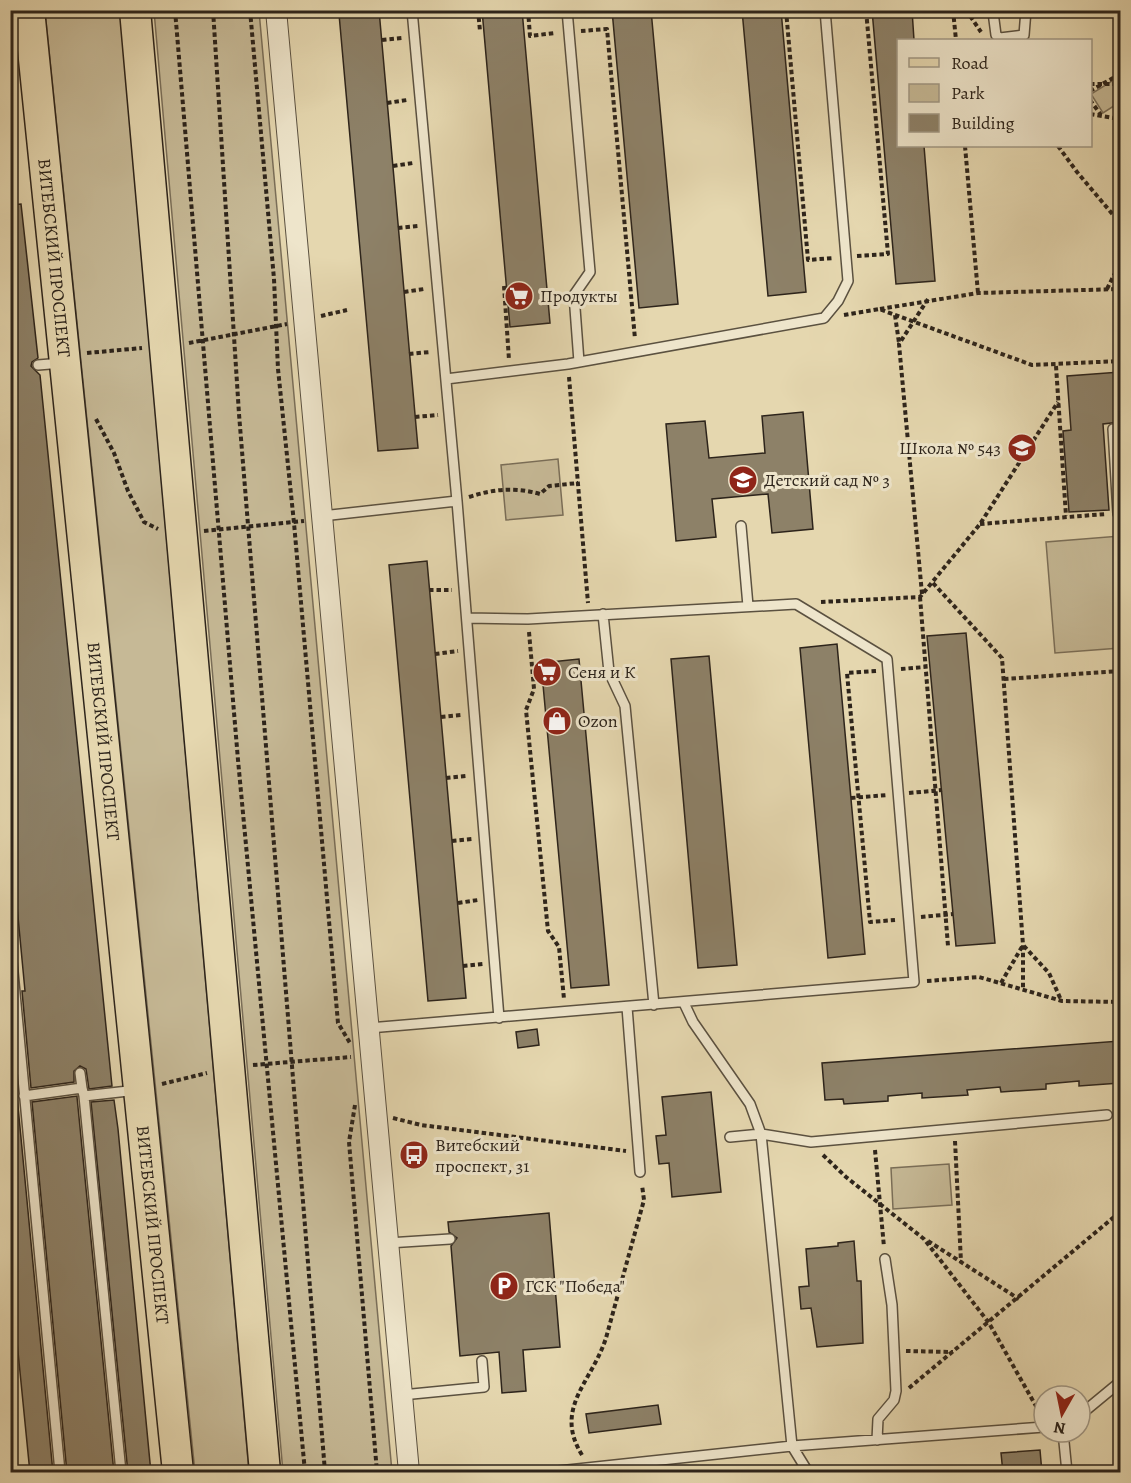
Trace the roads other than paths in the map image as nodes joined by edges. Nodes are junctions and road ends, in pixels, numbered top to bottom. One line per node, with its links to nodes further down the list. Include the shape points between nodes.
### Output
1 (29, 10): 24 (main road, ВИТЕБСКИЙ ПРОСПЕКТ, via 52,364)
2 (135, 10): 45 (main road)
3 (276, 10): 12 (street)
4 (412, 10): 8 (lane)
5 (567, 10): 7 (lane, via 590,272 574,295)
6 (825, 10): 7 (lane, via 848,281 838,301 824,318)
7 (579, 362): 8 (lane)
8 (446, 379): 10 (lane)
9 (1120, 429): 11 (lane, via 1113,429)
10 (458, 501): 12 (lane); 16 (lane)
11 (1119, 514)
12 (322, 516): 22 (street)
13 (741, 526): 14 (lane)
14 (748, 606): 15 (lane); 18 (lane, via 796,604 887,659 914,982)
15 (603, 614): 16 (lane); 19 (lane, via 609,672 625,706)
16 (467, 618): 21 (lane)
17 (10, 940): 26 (lane)
18 (684, 1003): 19 (lane); 28 (lane, via 750,1104)
19 (654, 1005): 20 (lane)
20 (627, 1007): 21 (lane); 30 (lane)
21 (499, 1018): 22 (lane)
22 (369, 1028): 32 (street)
23 (80, 1072): 25 (lane)
24 (139, 1090): 25 (lane); 44 (main road, ВИТЕБСКИЙ ПРОСПЕКТ)
25 (83, 1092): 26 (lane); 43 (lane)
26 (24, 1096): 42 (lane)
27 (1107, 1115): 28 (lane, via 811,1142)
28 (761, 1134): 29 (lane); 41 (lane)
29 (730, 1137)
30 (640, 1172)
31 (450, 1239): 32 (lane)
32 (388, 1243): 36 (street)
33 (885, 1259): 39 (lane, via 895,1351 894,1400 878,1419)
34 (482, 1361): 36 (lane, via 484,1387)
35 (1120, 1382): 37 (lane)
36 (402, 1395): 46 (street)
37 (1092, 1405)
38 (1032, 1428): 39 (lane)
39 (878, 1440): 41 (lane)
40 (1064, 1444): 49 (lane)
41 (792, 1446): 47 (lane); 48 (lane)
42 (60, 1473)
43 (121, 1473)
44 (178, 1473)
45 (265, 1473)
46 (409, 1473)
47 (549, 1473)
48 (808, 1473)
49 (1067, 1473)

